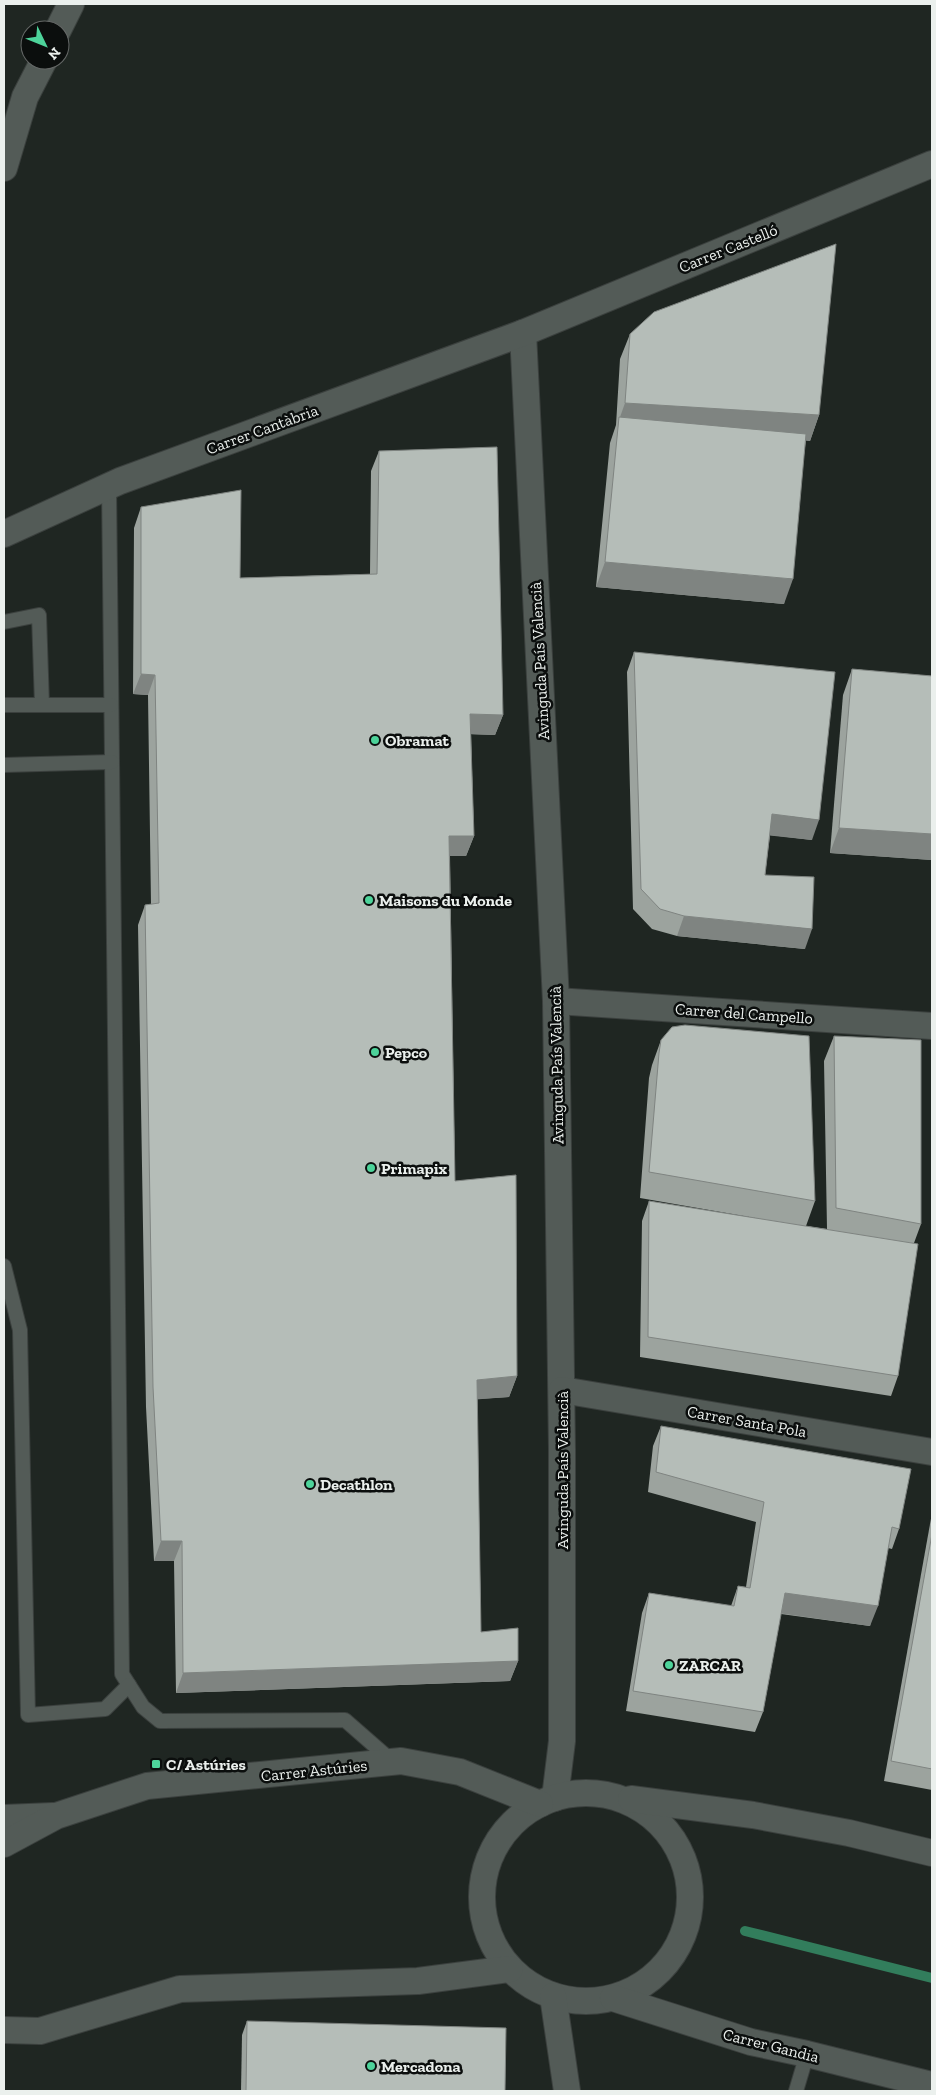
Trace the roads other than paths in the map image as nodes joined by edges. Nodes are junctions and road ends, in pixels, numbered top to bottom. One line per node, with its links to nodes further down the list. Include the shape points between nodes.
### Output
1 (71, 4): 2 (street)
2 (63, 20)
3 (39, 70): 5 (street, via 25,97)
4 (932, 164): 6 (street, Carrer Castelló)
5 (4, 168)
6 (523, 333): 7 (street, Carrer Cantàbria); 15 (street, Avinguda País Valencià)
7 (109, 486): 8 (street, Carrer Cantàbria); 12 (lane)
8 (4, 534)
9 (4, 622): 11 (lane, via 39,614)
10 (4, 705): 11 (lane)
11 (42, 705): 12 (lane)
12 (111, 705): 13 (lane)
13 (112, 762): 14 (lane); 20 (lane, via 122,1674)
14 (4, 765)
15 (556, 1001): 16 (street, Carrer del Campello); 18 (street, Avinguda País Valencià)
16 (932, 1026)
17 (4, 1266): 20 (lane, via 20,1330 28,1715 105,1709)
18 (562, 1390): 19 (street, Carrer Santa Pola); 23 (street, Avinguda País Valencià, via 562,1741)
19 (932, 1452)
20 (129, 1685): 21 (lane, via 143,1707 160,1721 345,1720)
21 (393, 1762): 23 (street, Carrer Astúries, via 460,1772); 24 (street, Carrer Astúries, via 147,1786)
22 (616, 1797): 23 (street, via 586,1793); 27 (street, via 753,1815); 30 (street, via 642,1809 671,1836 684,1863 690,1903 684,1932 667,1962 647,1981)
23 (547, 1801): 28 (street, via 523,1814 505,1832 494,1848 483,1877 481,1897 486,1926 498,1954)
24 (56, 1816): 25 (street); 26 (street)
25 (4, 1818)
26 (4, 1844)
27 (932, 1853)
28 (510, 1969): 29 (street, via 530,1985); 31 (street, via 418,1981 180,1989 40,2031)
29 (553, 1996): 30 (street, via 583,2002); 34 (street)
30 (613, 1998): 32 (street, Carrer Gandia, via 750,2042)
31 (4, 2030)
32 (806, 2054): 33 (street, Carrer Gandia); 35 (lane)
33 (932, 2085)
34 (566, 2091)
35 (796, 2091)

